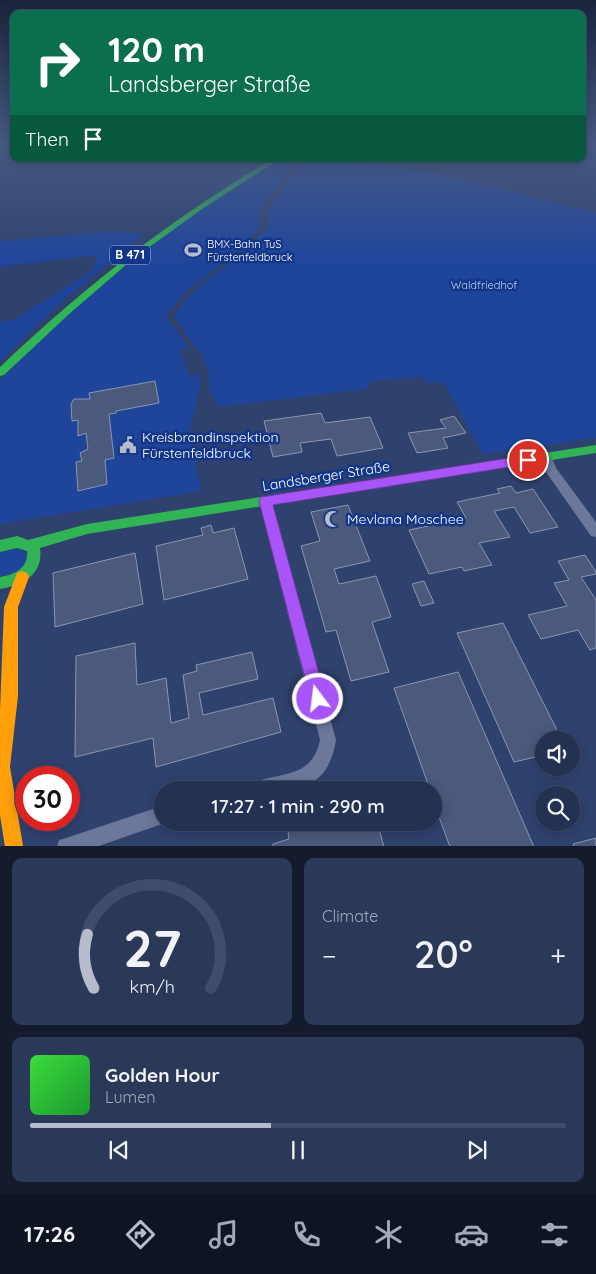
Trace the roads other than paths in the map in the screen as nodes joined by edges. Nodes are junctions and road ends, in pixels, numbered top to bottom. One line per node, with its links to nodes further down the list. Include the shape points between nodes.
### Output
1 (232, 184): 2 (main road, B 471, via 136,250 50,323)
2 (0, 373)
3 (596, 449): 4 (main road, Landsberger Straße)
4 (546, 457): 5 (main road, Landsberger Straße); 6 (street, via 550,469)
5 (266, 501): 7 (main road, Landsberger Straße, via 87,529); 15 (street, via 328,740 326,757 314,772)
6 (596, 532)
7 (61, 537): 8 (main road, Landsberger Straße); 10 (main road, Landsberger Straße)
8 (30, 544): 9 (main road, Landsberger Straße, via 15,541); 10 (main road)
9 (0, 546)
10 (36, 558): 11 (main road, Landsberger Straße)
11 (22, 577): 12 (main road); 13 (main road, Landsberger Straße)
12 (0, 584): 13 (main road)
13 (11, 607): 14 (main road, via 10,696)
14 (1, 773): 19 (main road)
15 (290, 781)
16 (154, 819): 17 (street)
17 (92, 842): 20 (street)
18 (0, 845): 19 (main road)
19 (15, 846)
20 (66, 846)

